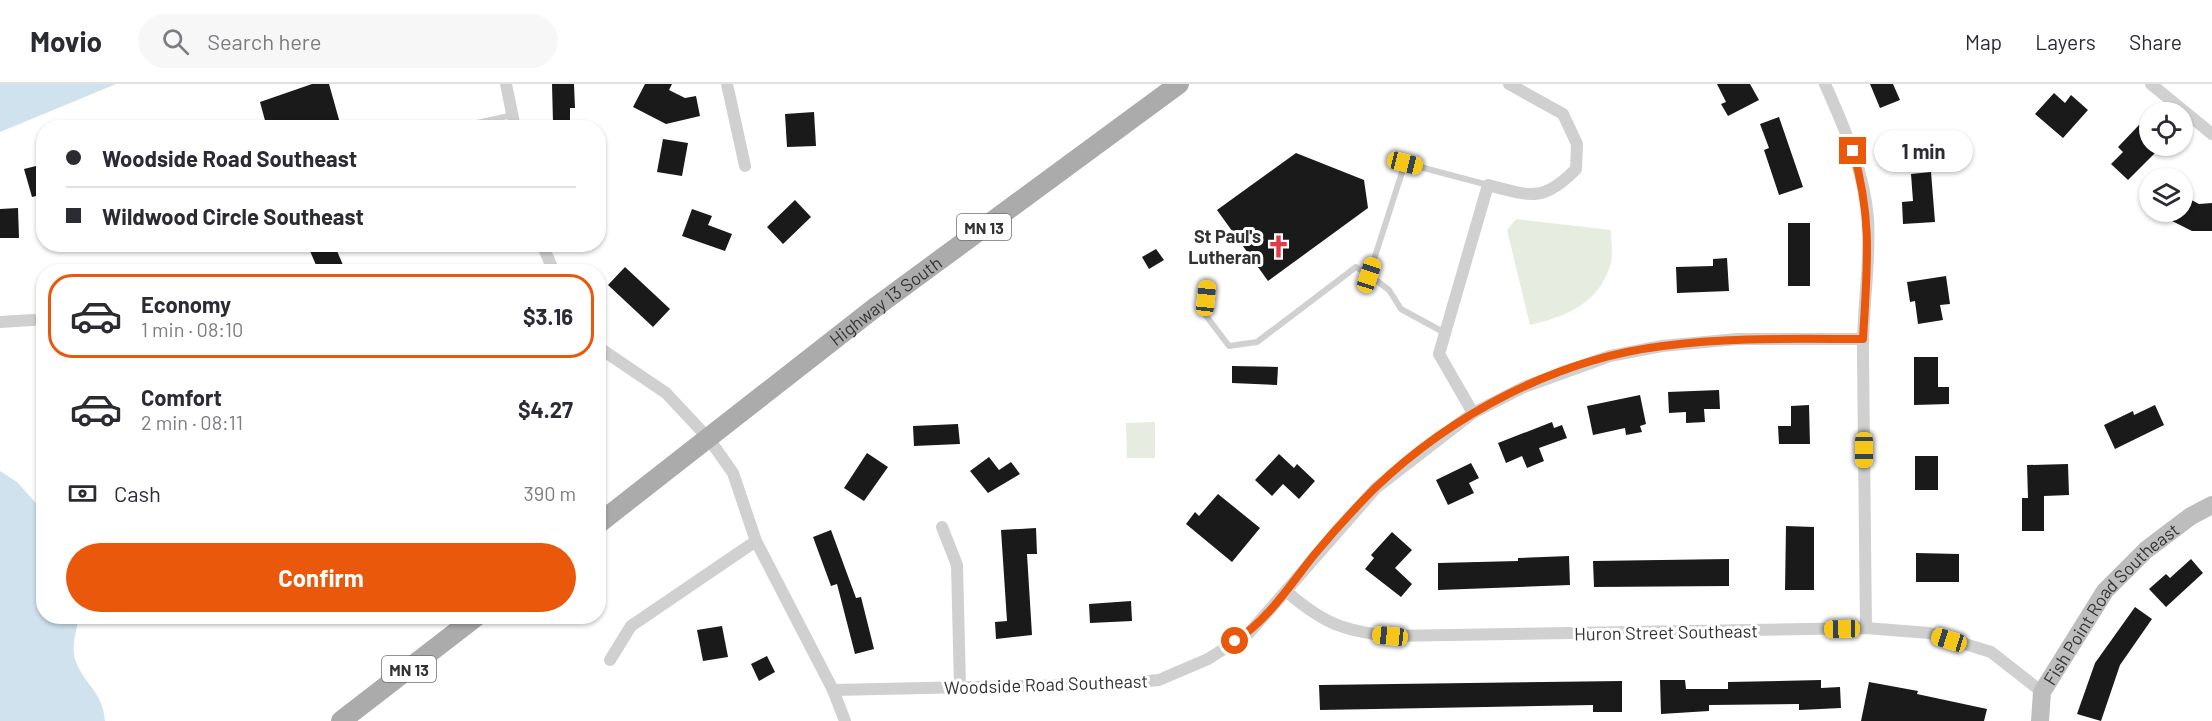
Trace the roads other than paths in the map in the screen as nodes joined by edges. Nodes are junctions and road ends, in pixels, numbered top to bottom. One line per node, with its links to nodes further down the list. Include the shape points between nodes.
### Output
1 (506, 84): 7 (street)
2 (727, 84): 9 (street)
3 (1179, 84): 19 (main road, Highway 13 South / MN 13, via 877,306)
4 (1509, 84): 10 (street, via 1563,114 1576,144 1576,169 1557,188 1527,195)
5 (1825, 84): 16 (street, via 1847,133 1863,185 1868,253)
6 (2151, 84): 8 (street)
7 (514, 120)
8 (2212, 134)
9 (745, 166)
10 (1488, 185): 11 (lane, via 1405,163); 15 (street)
11 (1369, 275): 12 (lane, via 1356,267 1257,342 1229,346 1204,313); 15 (lane, via 1389,290 1401,309)
12 (1207, 283)
13 (33, 320): 14 (street)
14 (0, 322)
15 (1445, 333): 18 (street, via 1439,354)
16 (1863, 339): 18 (street, Woodside Road Southeast, via 1737,339 1662,346 1610,356 1567,370); 26 (street)
17 (606, 352): 19 (street, via 666,393)
18 (1473, 413): 24 (street, Woodside Road Southeast, via 1376,488)
19 (709, 439): 21 (main road, Highway 13 South / MN 13); 23 (street, via 733,473)
20 (2212, 505): 30 (street, Fish Point Road Southeast, via 2146,550 2105,591)
21 (606, 518)
22 (942, 527): 28 (street, via 957,565)
23 (756, 541): 27 (street, via 631,626); 29 (street)
24 (1287, 592): 26 (street, Huron Street Southeast, via 1314,615 1353,632 1390,636); 28 (street, Woodside Road Southeast, via 1249,633 1208,659 1159,680)
25 (467, 624): 31 (main road, MN 13)
26 (1866, 628): 30 (street, Huron Street Southeast, via 1929,633 1991,652)
27 (610, 660)
28 (960, 687): 29 (street, Woodside Road Southeast)
29 (833, 690): 32 (street)
30 (2042, 692): 33 (street, Fish Point Road Southeast)
31 (341, 721)
32 (845, 721)
33 (2040, 721)

